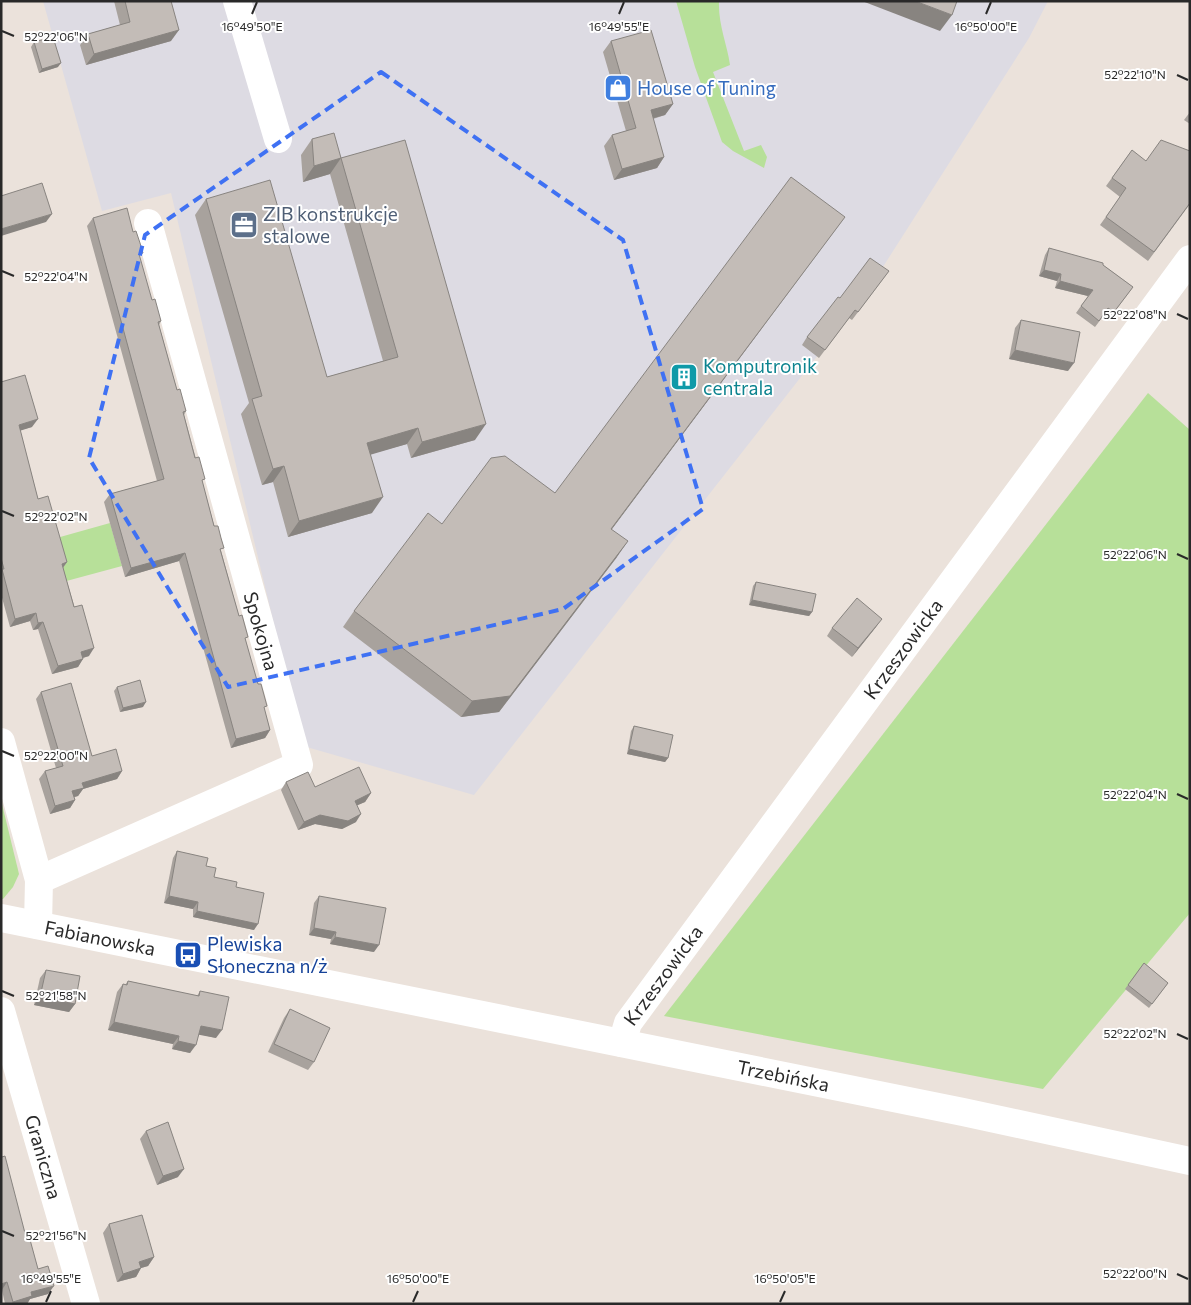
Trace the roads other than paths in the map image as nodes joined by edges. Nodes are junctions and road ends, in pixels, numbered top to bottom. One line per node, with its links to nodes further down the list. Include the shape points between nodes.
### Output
1 (237, 1): 2 (street)
2 (278, 139)
3 (148, 223): 6 (street, Spokojna, via 299,765)
4 (1190, 259): 11 (street, Krzeszowicka, via 628,1023)
5 (1, 742): 6 (street)
6 (39, 880): 8 (street)
7 (1, 918): 8 (street, Fabianowska)
8 (38, 925): 9 (street, Fabianowska)
9 (375, 993): 11 (street, Trzebińska)
10 (1, 1012): 13 (street, Graniczna)
11 (622, 1043): 12 (street, Trzebińska)
12 (1190, 1161)
13 (86, 1304)

